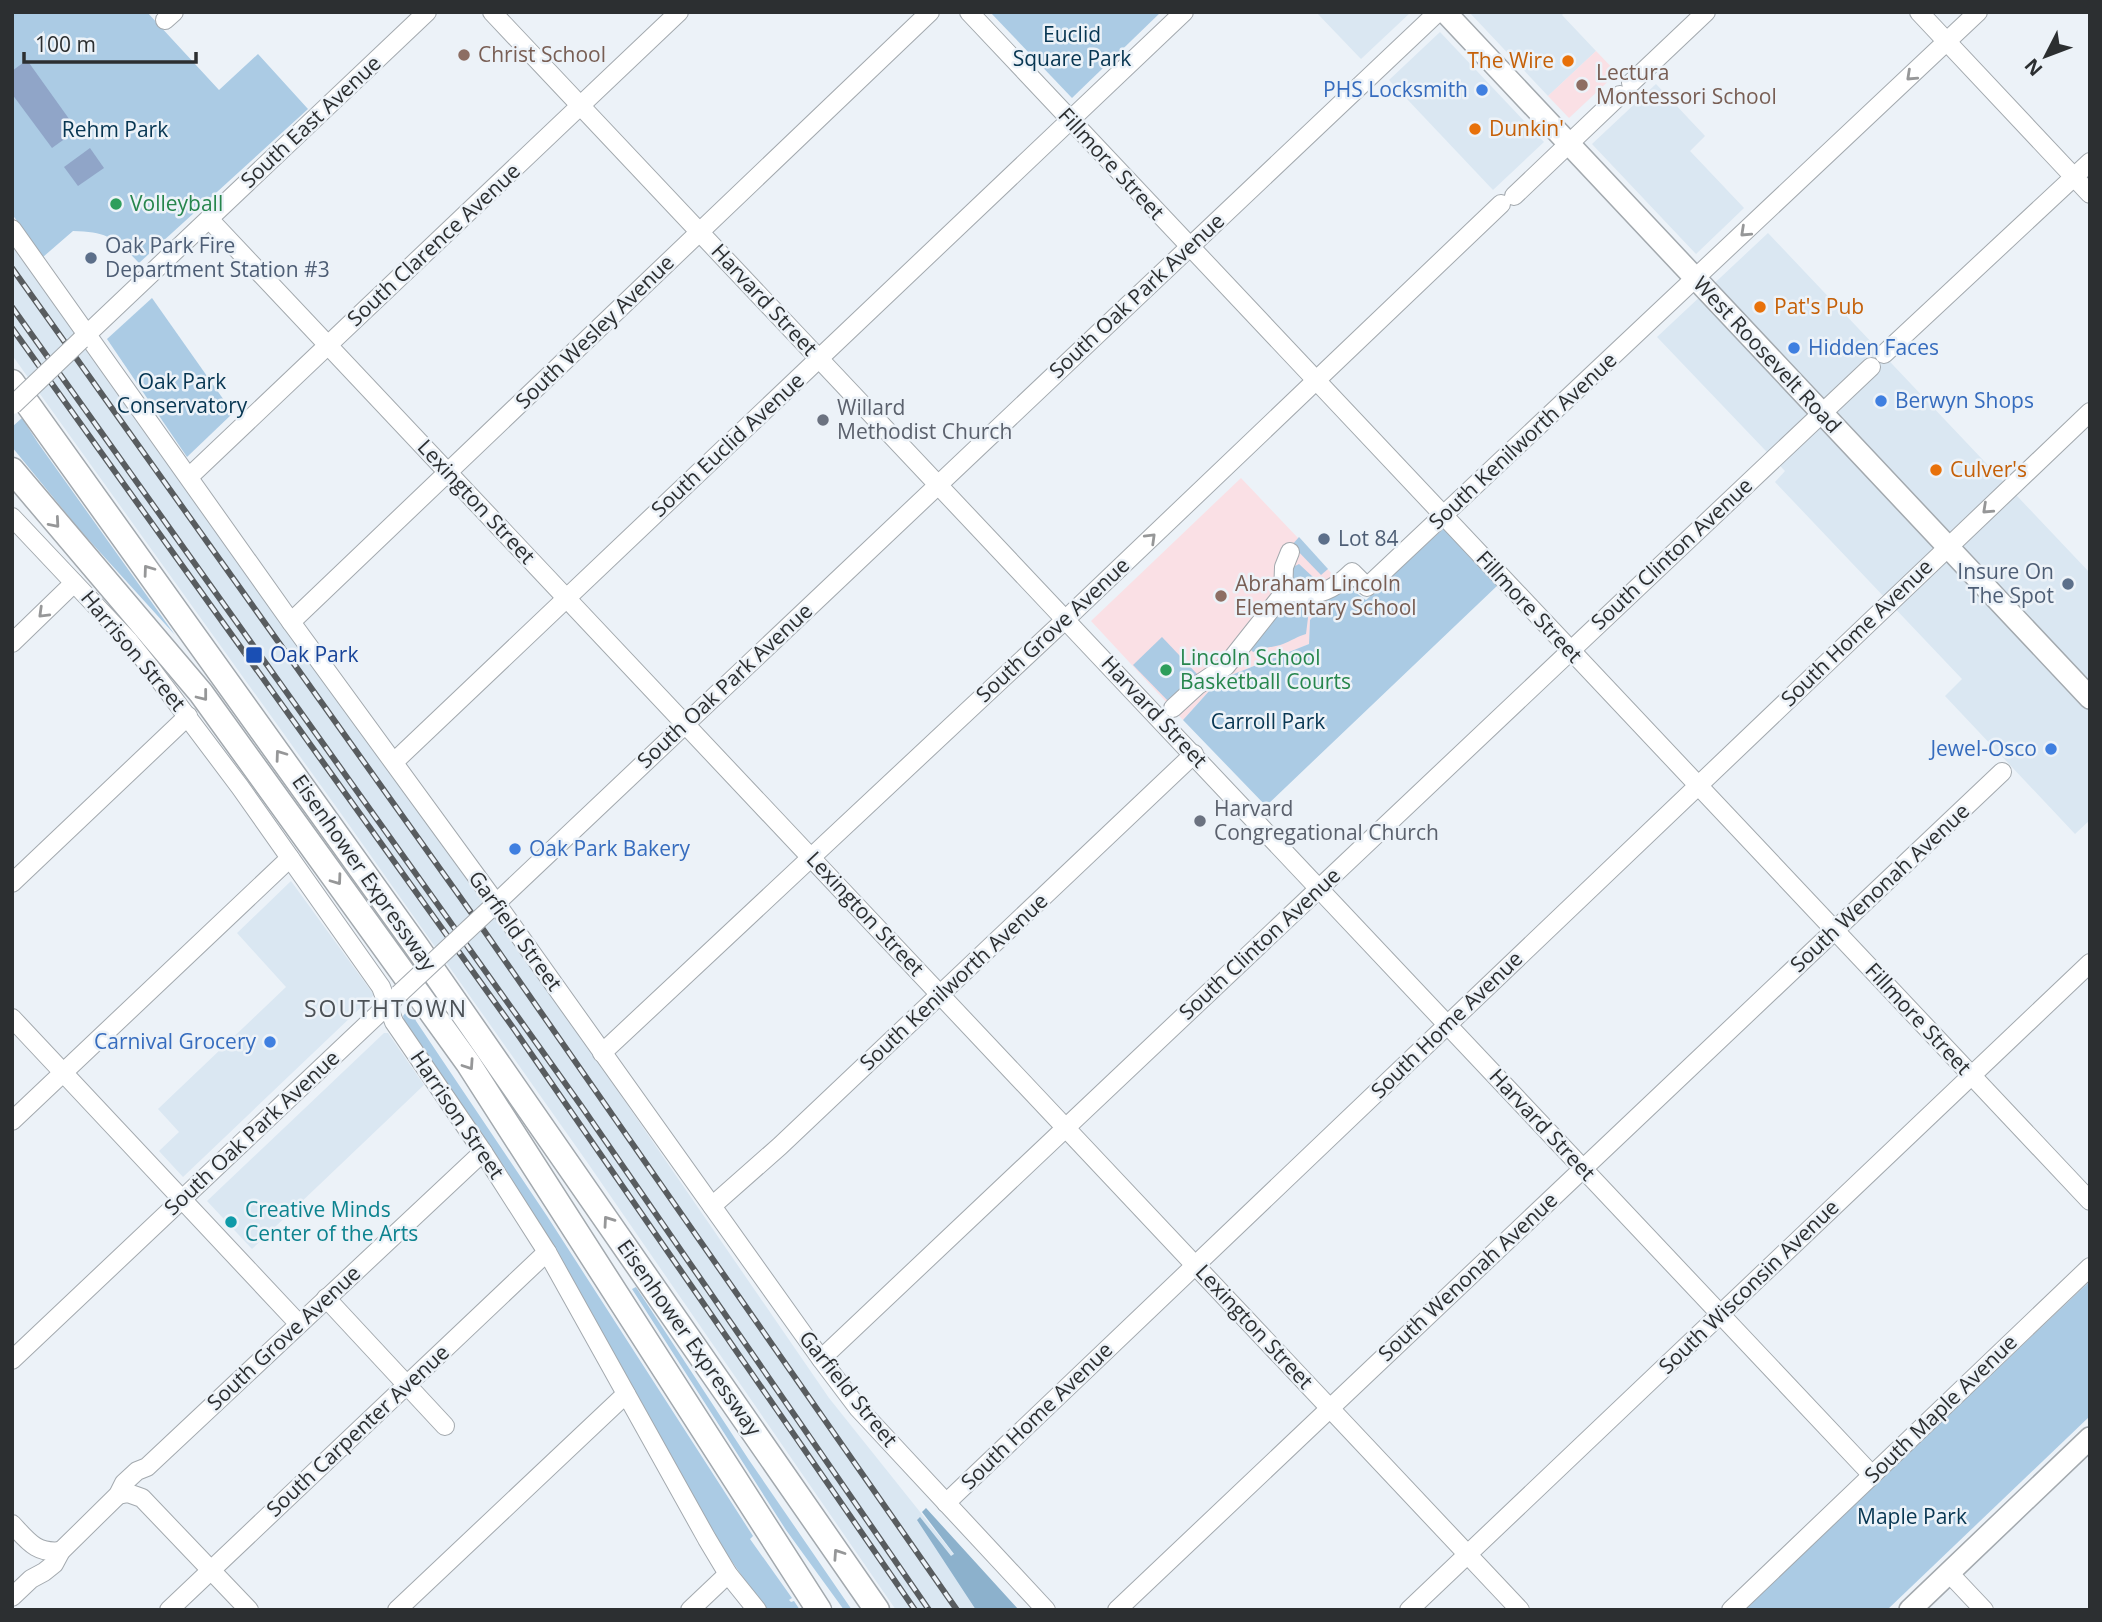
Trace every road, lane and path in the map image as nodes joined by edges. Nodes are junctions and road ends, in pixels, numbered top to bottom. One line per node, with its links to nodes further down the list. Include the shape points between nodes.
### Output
1 (427, 12): 19 (street, South East Avenue)
2 (492, 12): 13 (street, Harvard Street)
3 (679, 12): 13 (street, South Clarence Avenue)
4 (930, 12): 21 (street, South Wesley Avenue)
5 (969, 12): 14 (street, Fillmore Street)
6 (1184, 12): 14 (street, South Euclid Avenue)
7 (1438, 12): 22 (street, South Oak Park Avenue)
8 (1445, 12): 15 (main road, West Roosevelt Road)
9 (1706, 12): 15 (street, South Grove Avenue)
10 (1919, 12): 12 (street)
11 (1978, 12): 12 (street, South Kenilworth Avenue)
12 (1947, 42): 17 (street); 23 (street, South Kenilworth Avenue, one-way to 23)
13 (580, 106): 21 (street, Harvard Street); 25 (street, South Clarence Avenue)
14 (1070, 120): 22 (street, Fillmore Street); 26 (street, South Euclid Avenue)
15 (1568, 144): 23 (main road, West Roosevelt Road); 27 (street, South Grove Avenue)
16 (2090, 162): 17 (street, South Clinton Avenue)
17 (2074, 177): 18 (street); 31 (street, South Clinton Avenue)
18 (2090, 194)
19 (209, 219): 24 (street, South East Avenue); 25 (street, Lexington Street)
20 (12, 229): 24 (street, Garfield Street)
21 (700, 232): 26 (street, Harvard Street); 33 (street, South Wesley Avenue)
22 (1189, 247): 27 (street, Fillmore Street); 35 (street, South Oak Park Avenue)
23 (1695, 279): 31 (main road, West Roosevelt Road); 36 (street, South Kenilworth Avenue)
24 (85, 337): 29 (street, South East Avenue, bridge); 34 (street, Garfield Street)
25 (328, 345): 33 (street, Lexington Street); 34 (street, South Clarence Avenue)
26 (819, 359): 35 (street, Harvard Street); 42 (street, South Euclid Avenue)
27 (1315, 380): 36 (street, Fillmore Street); 43 (street, South Grove Avenue, one-way to 27)
28 (12, 382): 105 (highway, Eisenhower Expressway, one-way to 28, via 417,947)
29 (13, 406)
30 (2090, 412): 38 (street, South Home Avenue, one-way to 38)
31 (1821, 413): 38 (main road, West Roosevelt Road); 46 (street, South Clinton Avenue)
32 (12, 470): 104 (highway, Eisenhower Expressway, one-way to 104, via 201,693 468,1063)
33 (448, 472): 42 (street, Lexington Street); 44 (street, South Wesley Avenue)
34 (188, 477): 44 (street, Garfield Street)
35 (938, 484): 43 (street, Harvard Street); 50 (street, South Oak Park Avenue)
36 (1444, 516): 41 (street, South Kenilworth Avenue, via 1367,587 1352,572 1339,584 1311,594 1295,590); 46 (street, Fillmore Street)
37 (12, 517): 40 (street, Harrison Street)
38 (1947, 547): 47 (main road, West Roosevelt Road); 54 (street, South Home Avenue)
39 (1290, 552): 41 (street)
40 (75, 583): 45 (street, one-way to 45); 49 (street, Harrison Street, via 129,641)
41 (1283, 594): 48 (street, via 1226,666)
42 (567, 598): 50 (street, Lexington Street); 52 (street, South Euclid Avenue)
43 (1066, 619): 51 (street, Harvard Street); 56 (street, South Grove Avenue)
44 (291, 622): 52 (street, Garfield Street)
45 (12, 643)
46 (1570, 650): 54 (street, Fillmore Street); 58 (street, South Clinton Avenue)
47 (2090, 698)
48 (1173, 708)
49 (188, 716): 55 (street, Harrison Street); 57 (street)
50 (685, 724): 56 (street, Lexington Street); 59 (street, South Oak Park Avenue)
51 (1194, 754): 58 (street, Harvard Street); 62 (street, South Kenilworth Avenue)
52 (394, 762): 59 (street, Garfield Street)
53 (2002, 772): 60 (street, South Wenonah Avenue)
54 (1697, 785): 60 (street, Fillmore Street); 65 (street, South Home Avenue)
55 (290, 858): 63 (street, Harrison Street); 67 (street)
56 (811, 858): 62 (street, Lexington Street); 66 (street, South Grove Avenue)
57 (12, 883)
58 (1319, 888): 65 (street, Harvard Street); 70 (street, South Clinton Avenue)
59 (493, 906): 63 (street, South Oak Park Avenue, bridge); 66 (street, Garfield Street)
60 (1834, 930): 68 (street, Fillmore Street); 72 (street, South Wenonah Avenue)
61 (2090, 963): 68 (street, South Wisconsin Avenue)
62 (940, 995): 70 (street, Lexington Street); 75 (street, South Kenilworth Avenue)
63 (393, 1000): 71 (street, Harrison Street, via 394,1022); 73 (street, South Oak Park Avenue)
64 (12, 1018): 67 (street)
65 (1447, 1024): 72 (street, Harvard Street); 77 (street, South Home Avenue)
66 (602, 1053): 75 (street, Garfield Street)
67 (63, 1073): 69 (street); 73 (street)
68 (1971, 1076): 74 (street, Fillmore Street); 80 (street, South Wisconsin Avenue)
69 (12, 1121)
70 (1066, 1128): 77 (street, Lexington Street); 82 (street, South Clinton Avenue)
71 (483, 1152): 76 (street, Harrison Street); 79 (street, South Grove Avenue)
72 (1583, 1168): 80 (street, Harvard Street); 86 (street, South Wenonah Avenue)
73 (182, 1199): 81 (street); 83 (street, South Oak Park Avenue)
74 (2090, 1201)
75 (712, 1206): 82 (street, Garfield Street)
76 (547, 1252): 84 (street, South Carpenter Avenue); 85 (street, Harrison Street)
77 (1195, 1265): 86 (street, Lexington Street); 91 (street, South Home Avenue)
78 (2090, 1267): 89 (street, South Maple Avenue)
79 (326, 1298): 81 (street, South Grove Avenue); 84 (street)
80 (1720, 1314): 89 (street, Harvard Street); 94 (street, South Wisconsin Avenue)
81 (299, 1324): 90 (street, South Grove Avenue, via 148,1467 124,1483)
82 (821, 1359): 91 (street, Garfield Street, via 858,1408)
83 (12, 1360)
84 (407, 1385): 87 (street); 95 (street, South Carpenter Avenue)
85 (626, 1394): 97 (street, Harrison Street); 101 (street)
86 (1330, 1408): 94 (street, Lexington Street); 107 (street, South Wenonah Avenue)
87 (445, 1426)
88 (2090, 1438): 96 (main road)
89 (1872, 1475): 110 (street, South Maple Avenue)
90 (123, 1494): 93 (street, South Grove Avenue); 95 (street, via 142,1497)
91 (946, 1503): 106 (street, Garfield Street)
92 (12, 1524): 93 (street, via 35,1547)
93 (55, 1551): 98 (street, South Grove Avenue, via 54,1564)
94 (1467, 1554): 108 (street, South Wisconsin Avenue); 109 (street, Lexington Street)
95 (211, 1570): 99 (street, South Carpenter Avenue); 100 (street)
96 (1949, 1573): 111 (main road); 112 (street)
97 (728, 1574): 102 (street); 103 (street, Harrison Street)
98 (12, 1597)
99 (169, 1610)
100 (249, 1610)
101 (397, 1610)
102 (690, 1610)
103 (757, 1610)
104 (819, 1610)
105 (877, 1610)
106 (1046, 1610)
107 (1116, 1610)
108 (1409, 1610)
109 (1520, 1610)
110 (1731, 1610)
111 (1910, 1610)
112 (1984, 1610)

